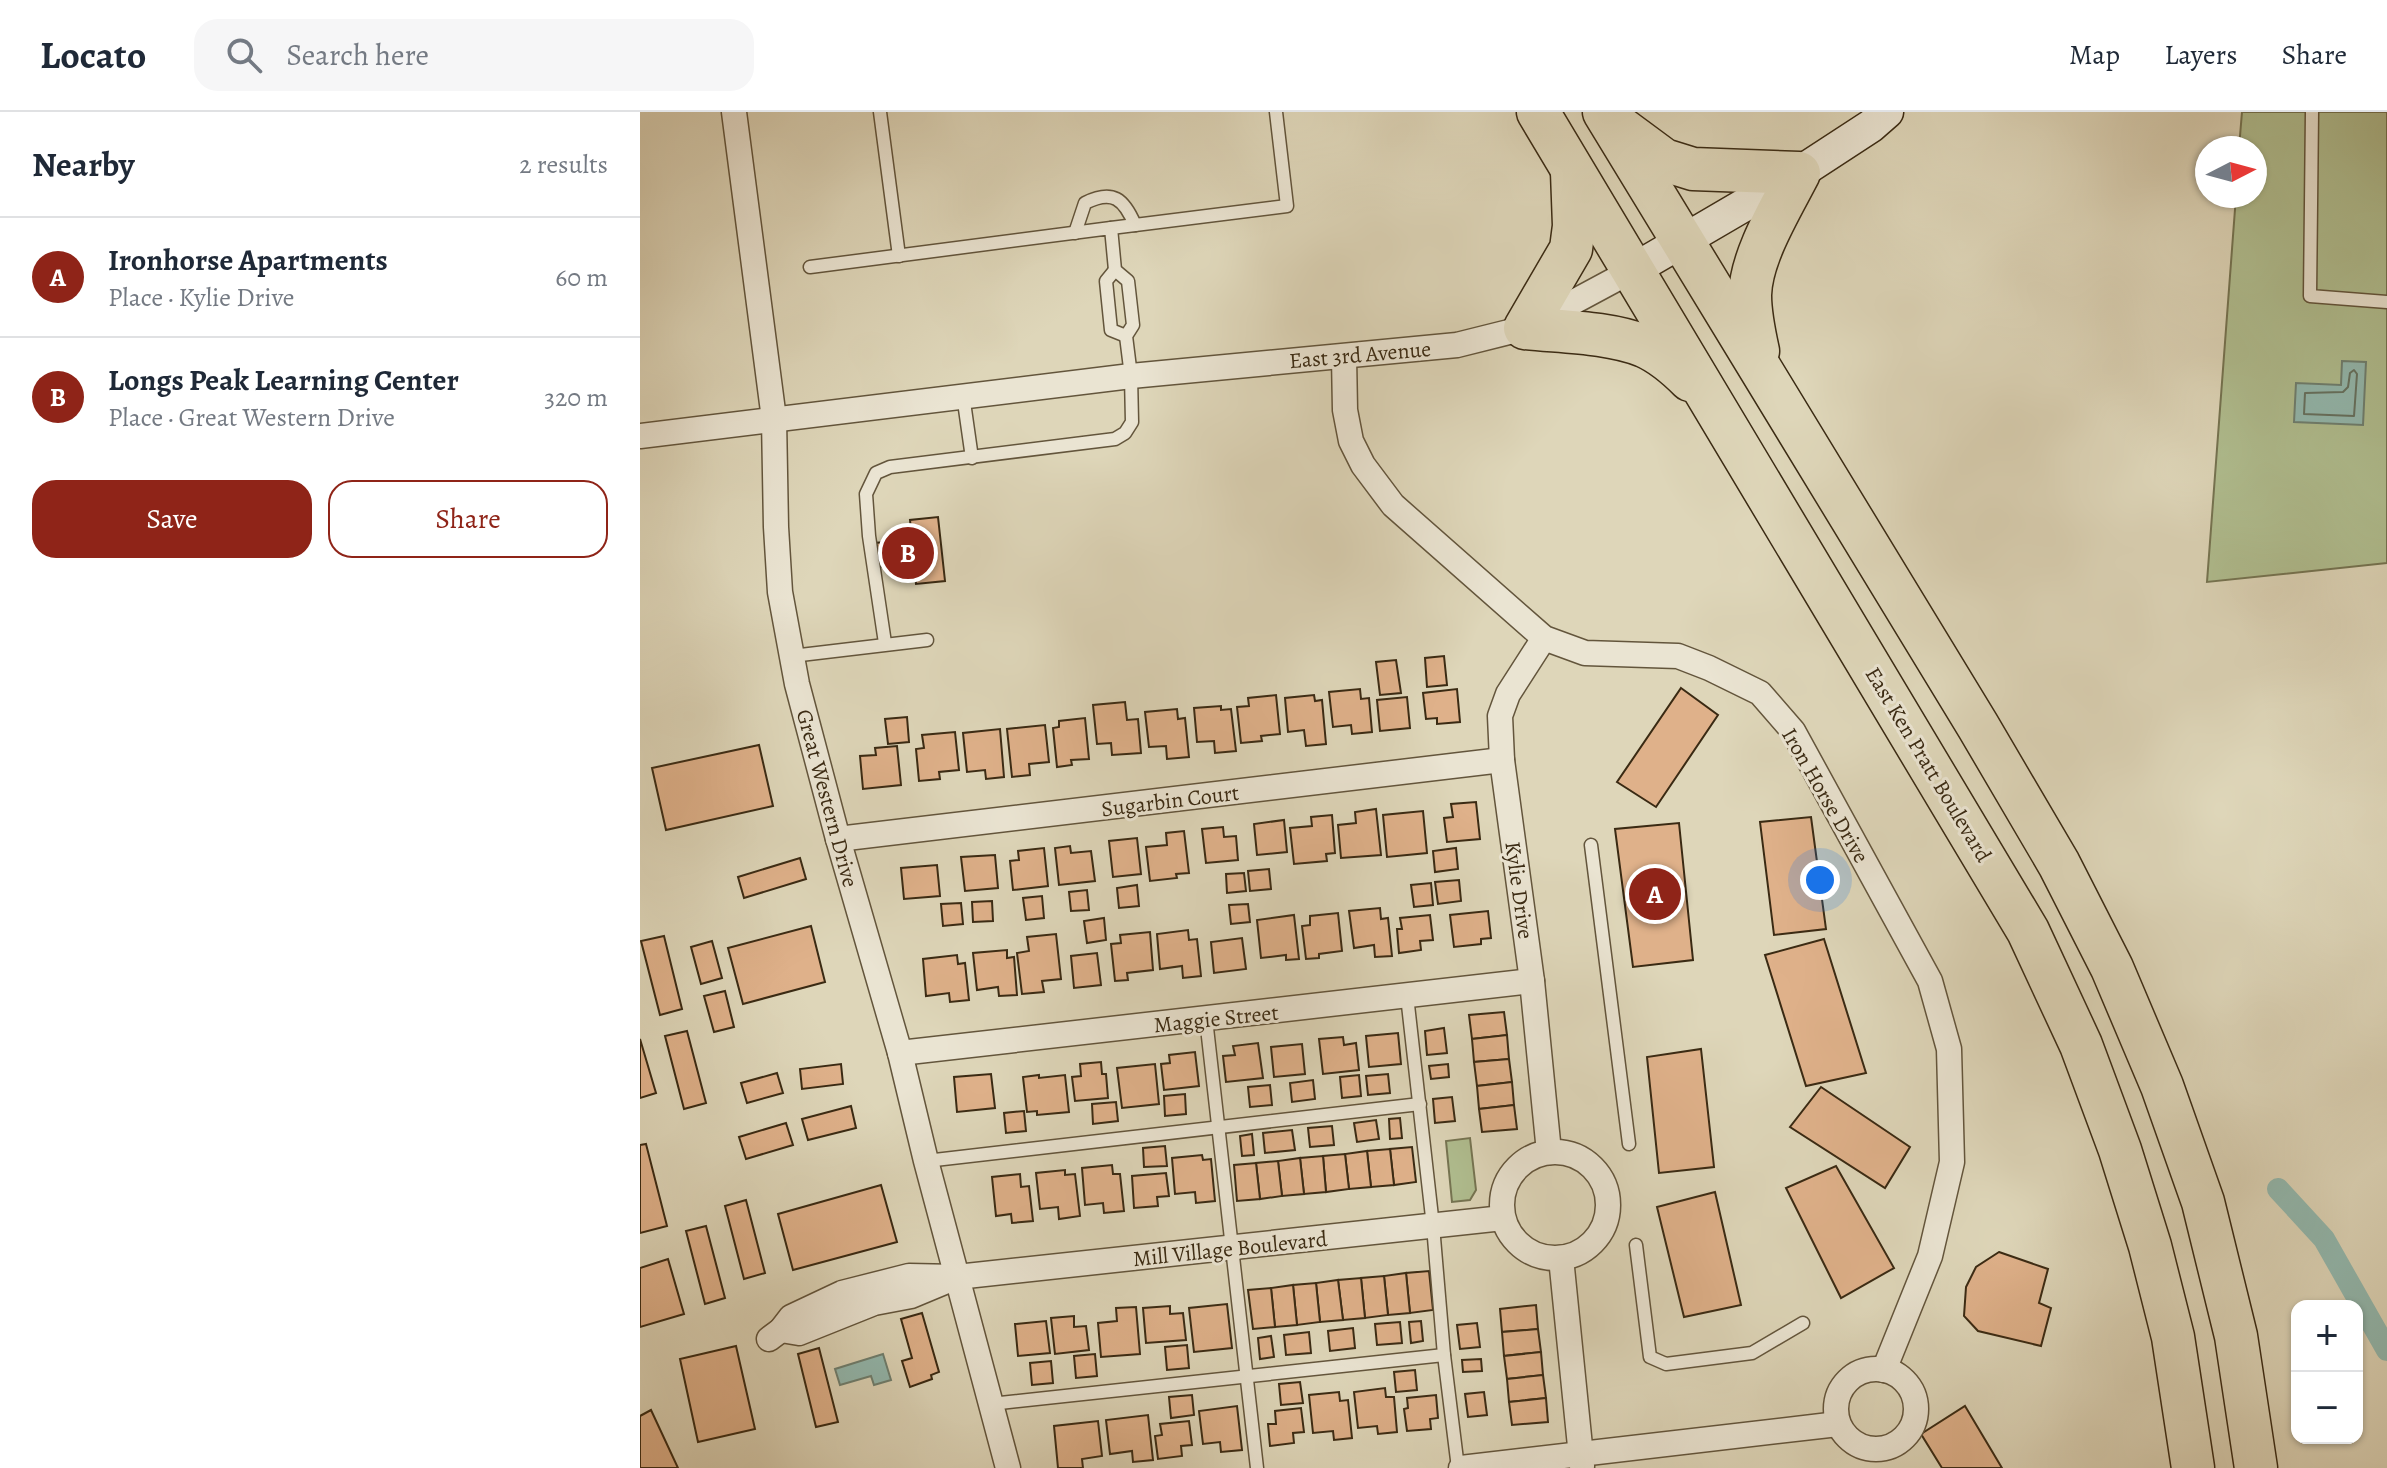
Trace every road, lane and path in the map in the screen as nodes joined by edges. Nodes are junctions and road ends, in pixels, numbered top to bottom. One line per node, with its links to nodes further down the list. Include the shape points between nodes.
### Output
1 (734, 112): 26 (street, Great Western Drive)
2 (880, 112): 14 (lane)
3 (1276, 112): 10 (lane, via 1287,206)
4 (1538, 112): 8 (highway, East Ken Pratt Boulevard)
5 (1887, 112): 9 (main road, East 3rd Avenue)
6 (2312, 112): 18 (lane, via 2310,296)
7 (1606, 116): 9 (highway, via 1664,160 1693,169); 13 (highway)
8 (1572, 168): 17 (highway, East Ken Pratt Boulevard); 19 (highway, via 1571,249)
9 (1799, 173): 13 (main road, East 3rd Avenue); 22 (highway, via 1755,266 1750,292)
10 (1135, 225): 11 (lane); 12 (lane, via 1121,200 1104,197 1085,203)
11 (1111, 228): 12 (lane); 16 (lane)
12 (1075, 233): 14 (lane)
13 (1681, 242): 17 (main road, East 3rd Avenue); 22 (highway)
14 (899, 256): 15 (lane)
15 (810, 267)
16 (1115, 270): 20 (lane, via 1128,281 1133,325); 20 (lane, via 1106,281 1111,330)
17 (1633, 270): 19 (street, East 3rd Avenue); 25 (highway, East Ken Pratt Boulevard)
18 (2387, 302)
19 (1525, 328): 21 (street, East 3rd Avenue, via 1457,345); 25 (highway, via 1604,336 1645,347 1681,370)
20 (1126, 336): 23 (lane)
21 (1344, 357): 23 (street, East 3rd Avenue); 29 (street, Iron Horse Drive, via 1345,410 1363,465 1393,505)
22 (1761, 369): 64 (highway, via 2059,864 2112,968 2203,1202 2236,1336)
23 (1131, 376): 24 (street, East 3rd Avenue); 28 (lane, via 1132,422 1115,439)
24 (963, 395): 26 (street, East 3rd Avenue); 28 (lane)
25 (1711, 401): 60 (highway, East Ken Pratt Boulevard, via 2028,931 2081,1045 2150,1246 2173,1337)
26 (774, 419): 27 (street, East 3rd Avenue); 32 (street, Great Western Drive, via 780,592)
27 (640, 436)
28 (972, 458): 31 (lane, via 890,467 876,473 866,494)
29 (1544, 638): 33 (street, Kylie Drive, via 1500,716); 54 (street, Iron Horse Drive, via 1585,653 1678,656 1760,693 1793,731 1930,981 1949,1049 1952,1162 1930,1256)
30 (927, 640): 31 (lane)
31 (885, 643): 32 (lane)
32 (792, 656): 34 (street, Great Western Drive)
33 (1502, 760): 34 (street, Sugarbin Court); 36 (street, Kylie Drive)
34 (838, 839): 39 (street, Great Western Drive)
35 (1591, 845): 42 (lane)
36 (1532, 981): 37 (street, Maggie Street); 43 (street, Kylie Drive)
37 (1407, 996): 38 (street, Maggie Street); 40 (lane)
38 (1206, 1019): 39 (street, Maggie Street); 41 (lane)
39 (900, 1053): 44 (street, Great Western Drive)
40 (1420, 1104): 41 (lane); 46 (lane)
41 (1219, 1127): 44 (lane); 48 (lane)
42 (1629, 1144)
43 (1549, 1152): 45 (street, via 1521,1163 1509,1177); 49 (street, via 1577,1156 1592,1167 1608,1200 1600,1234 1587,1248)
44 (926, 1161): 50 (street, Great Western Drive)
45 (1503, 1218): 46 (street, Mill Village Boulevard); 49 (street, via 1521,1246 1537,1255)
46 (1433, 1226): 48 (street, Mill Village Boulevard); 53 (lane)
47 (1636, 1245): 51 (lane, via 1650,1357 1657,1361 1752,1353)
48 (1232, 1247): 50 (street, Mill Village Boulevard); 55 (lane)
49 (1561, 1258): 59 (street)
50 (957, 1277): 52 (street, Mill Village Boulevard, via 909,1276 842,1293 791,1317); 56 (street, Great Western Drive)
51 (1803, 1323)
52 (775, 1334)
53 (1444, 1355): 55 (lane); 63 (lane)
54 (1884, 1370): 57 (street, via 1865,1370 1842,1387 1835,1405); 58 (street, via 1904,1380 1916,1409 1904,1438)
55 (1246, 1376): 56 (lane); 62 (lane)
56 (991, 1404): 61 (street, Great Western Drive)
57 (1838, 1424): 58 (street, via 1849,1440); 59 (street)
58 (1876, 1459)
59 (1581, 1460): 63 (street)
60 (2194, 1463)
61 (1008, 1468)
62 (1257, 1468)
63 (1459, 1468)
64 (2256, 1468)

